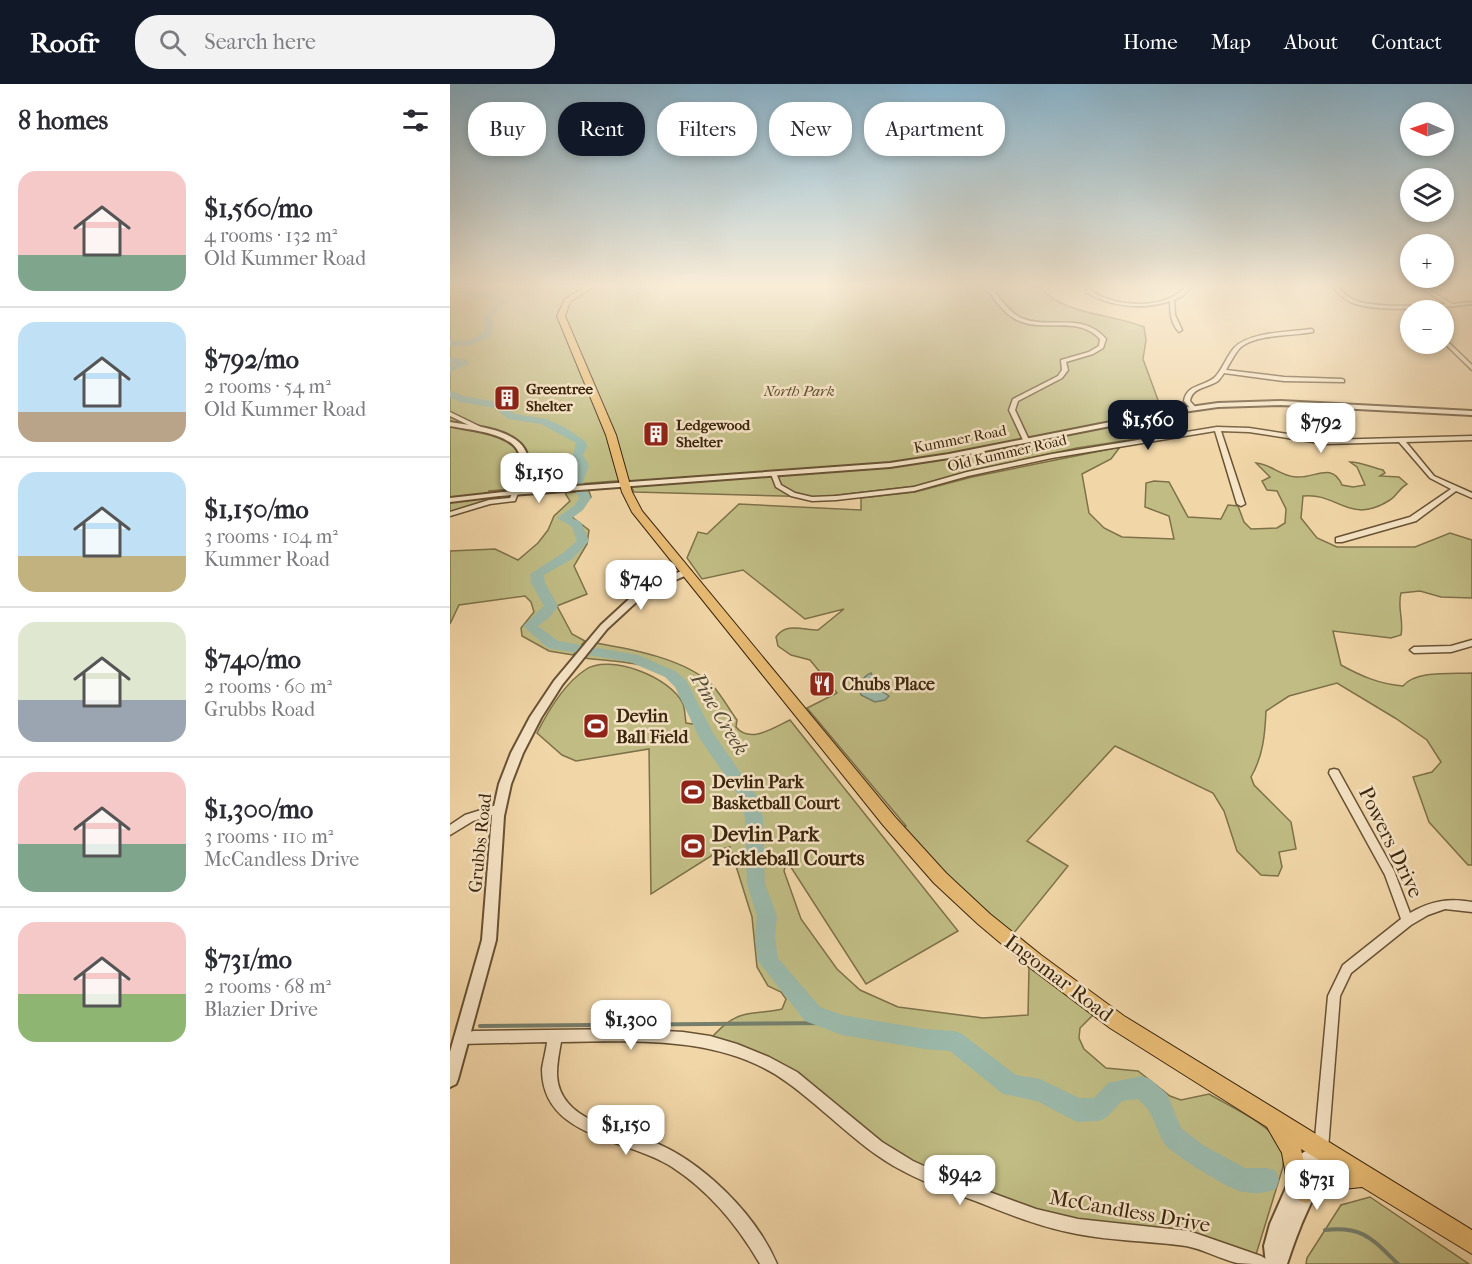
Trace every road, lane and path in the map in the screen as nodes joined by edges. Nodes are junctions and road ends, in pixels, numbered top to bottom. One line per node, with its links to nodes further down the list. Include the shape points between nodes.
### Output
1 (571, 340): 18 (main road, via 611,435)
2 (1103, 340): 15 (street, via 1094,352 1063,361 1065,370 1060,377 1015,400 1012,414)
3 (1252, 340): 6 (street, via 1236,349)
4 (1454, 350): 5 (street)
5 (1472, 368)
6 (1223, 371): 7 (street); 8 (street, via 1214,382 1188,395 1187,401)
7 (1342, 381)
8 (1193, 408): 9 (street, Kummer Road, via 1281,403); 15 (street, Kummer Road)
9 (1472, 413)
10 (450, 415): 13 (street)
11 (450, 424): 13 (street)
12 (1217, 429): 16 (street, Old Kummer Road, via 1249,430 1319,442); 17 (street, Old Kummer Road, via 1062,454 914,489 836,498 793,495 778,486); 23 (street)
13 (483, 430): 20 (street, via 510,440 523,452 524,464)
14 (1472, 438): 16 (street, Old Kummer Road)
15 (1026, 440): 17 (street, Kummer Road, via 900,464)
16 (1401, 440): 19 (street, via 1428,474)
17 (774, 474): 18 (street, Kummer Road)
18 (625, 485): 20 (street, Kummer Road); 26 (main road, Ingomar Road, via 637,512)
19 (1455, 489): 21 (street); 25 (street, via 1413,519)
20 (514, 496): 22 (street, Kummer Road); 24 (street)
21 (1472, 496)
22 (450, 500)
23 (1241, 504)
24 (450, 514)
25 (1339, 540)
26 (686, 572): 30 (street, Grubbs Road, via 638,595 590,642 528,731 510,771); 37 (main road, Ingomar Road, via 940,878 1035,961 1117,1022)
27 (1472, 643): 28 (street, via 1451,649)
28 (1414, 650)
29 (1334, 773): 33 (street, Powers Drive, via 1390,874)
30 (500, 808): 31 (street, via 469,818); 35 (street, Grubbs Road, via 490,930)
31 (450, 831)
32 (1472, 907): 33 (street, via 1435,905)
33 (1407, 921): 38 (street, Powers Drive, via 1347,969 1334,996)
34 (555, 1037): 35 (street, McCandless Drive); 42 (street, via 548,1073 562,1109 588,1126 677,1161 726,1204); 43 (street, McCandless Drive, via 676,1037 740,1050 792,1077 894,1158 944,1182 1044,1219 1078,1227 1189,1239)
35 (461, 1038): 36 (street, Grubbs Road)
36 (450, 1079)
37 (1270, 1118): 38 (main road, Ingomar Road); 40 (main road, via 1294,1153)
38 (1321, 1149): 39 (main road, Ingomar Road); 40 (street, via 1317,1166)
39 (1366, 1177): 40 (main road, via 1335,1177); 41 (main road, Ingomar Road)
40 (1301, 1188): 44 (street)
41 (1472, 1243)
42 (770, 1264)
43 (1261, 1264)
44 (1277, 1264)

